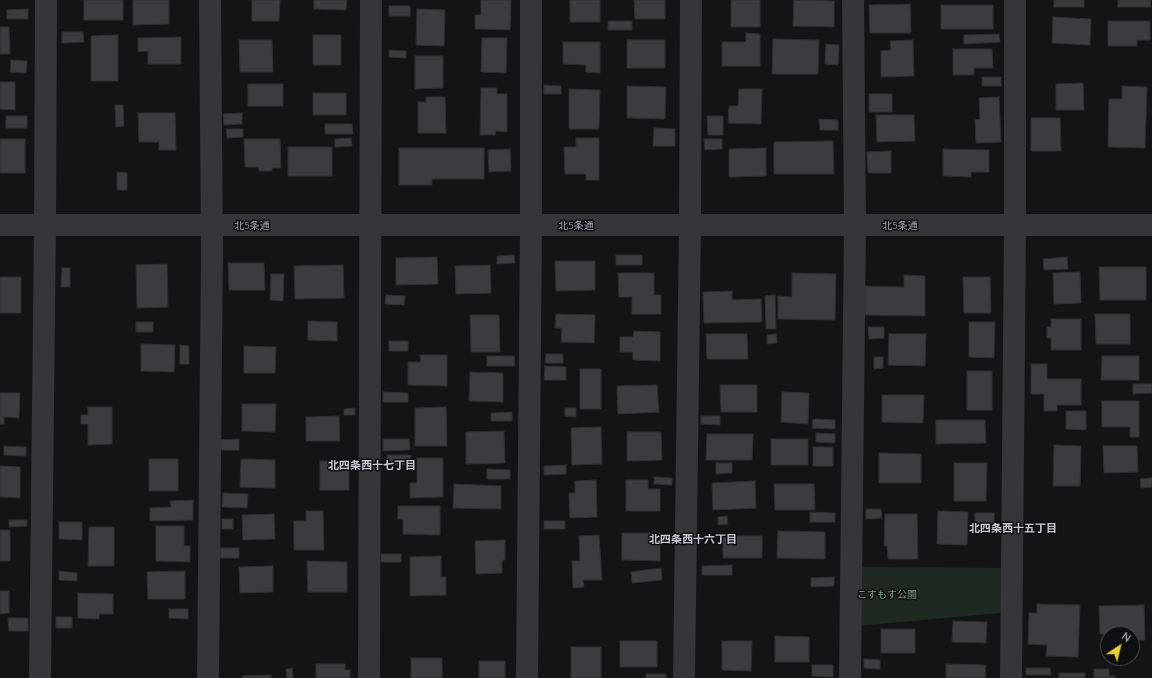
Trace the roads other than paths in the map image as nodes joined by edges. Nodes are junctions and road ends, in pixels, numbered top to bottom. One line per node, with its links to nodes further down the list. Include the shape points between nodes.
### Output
1 (46, 0): 9 (street)
2 (210, 0): 11 (street)
3 (371, 0): 12 (street)
4 (530, 0): 13 (street)
5 (691, 0): 14 (street)
6 (853, 0): 15 (street)
7 (1015, 0): 16 (street)
8 (0, 225): 9 (street, 北5条通)
9 (45, 225): 11 (street, 北5条通); 17 (street)
10 (1152, 225): 16 (street, 北5条通)
11 (212, 226): 12 (street, 北5条通); 18 (street)
12 (371, 226): 13 (street, 北5条通); 19 (street)
13 (531, 226): 14 (street, 北5条通); 20 (street)
14 (690, 226): 15 (street, 北5条通); 21 (street)
15 (855, 226): 16 (street, 北5条通); 22 (street)
16 (1015, 226): 23 (street)
17 (40, 678)
18 (208, 678)
19 (369, 678)
20 (527, 678)
21 (684, 678)
22 (850, 678)
23 (1011, 678)

